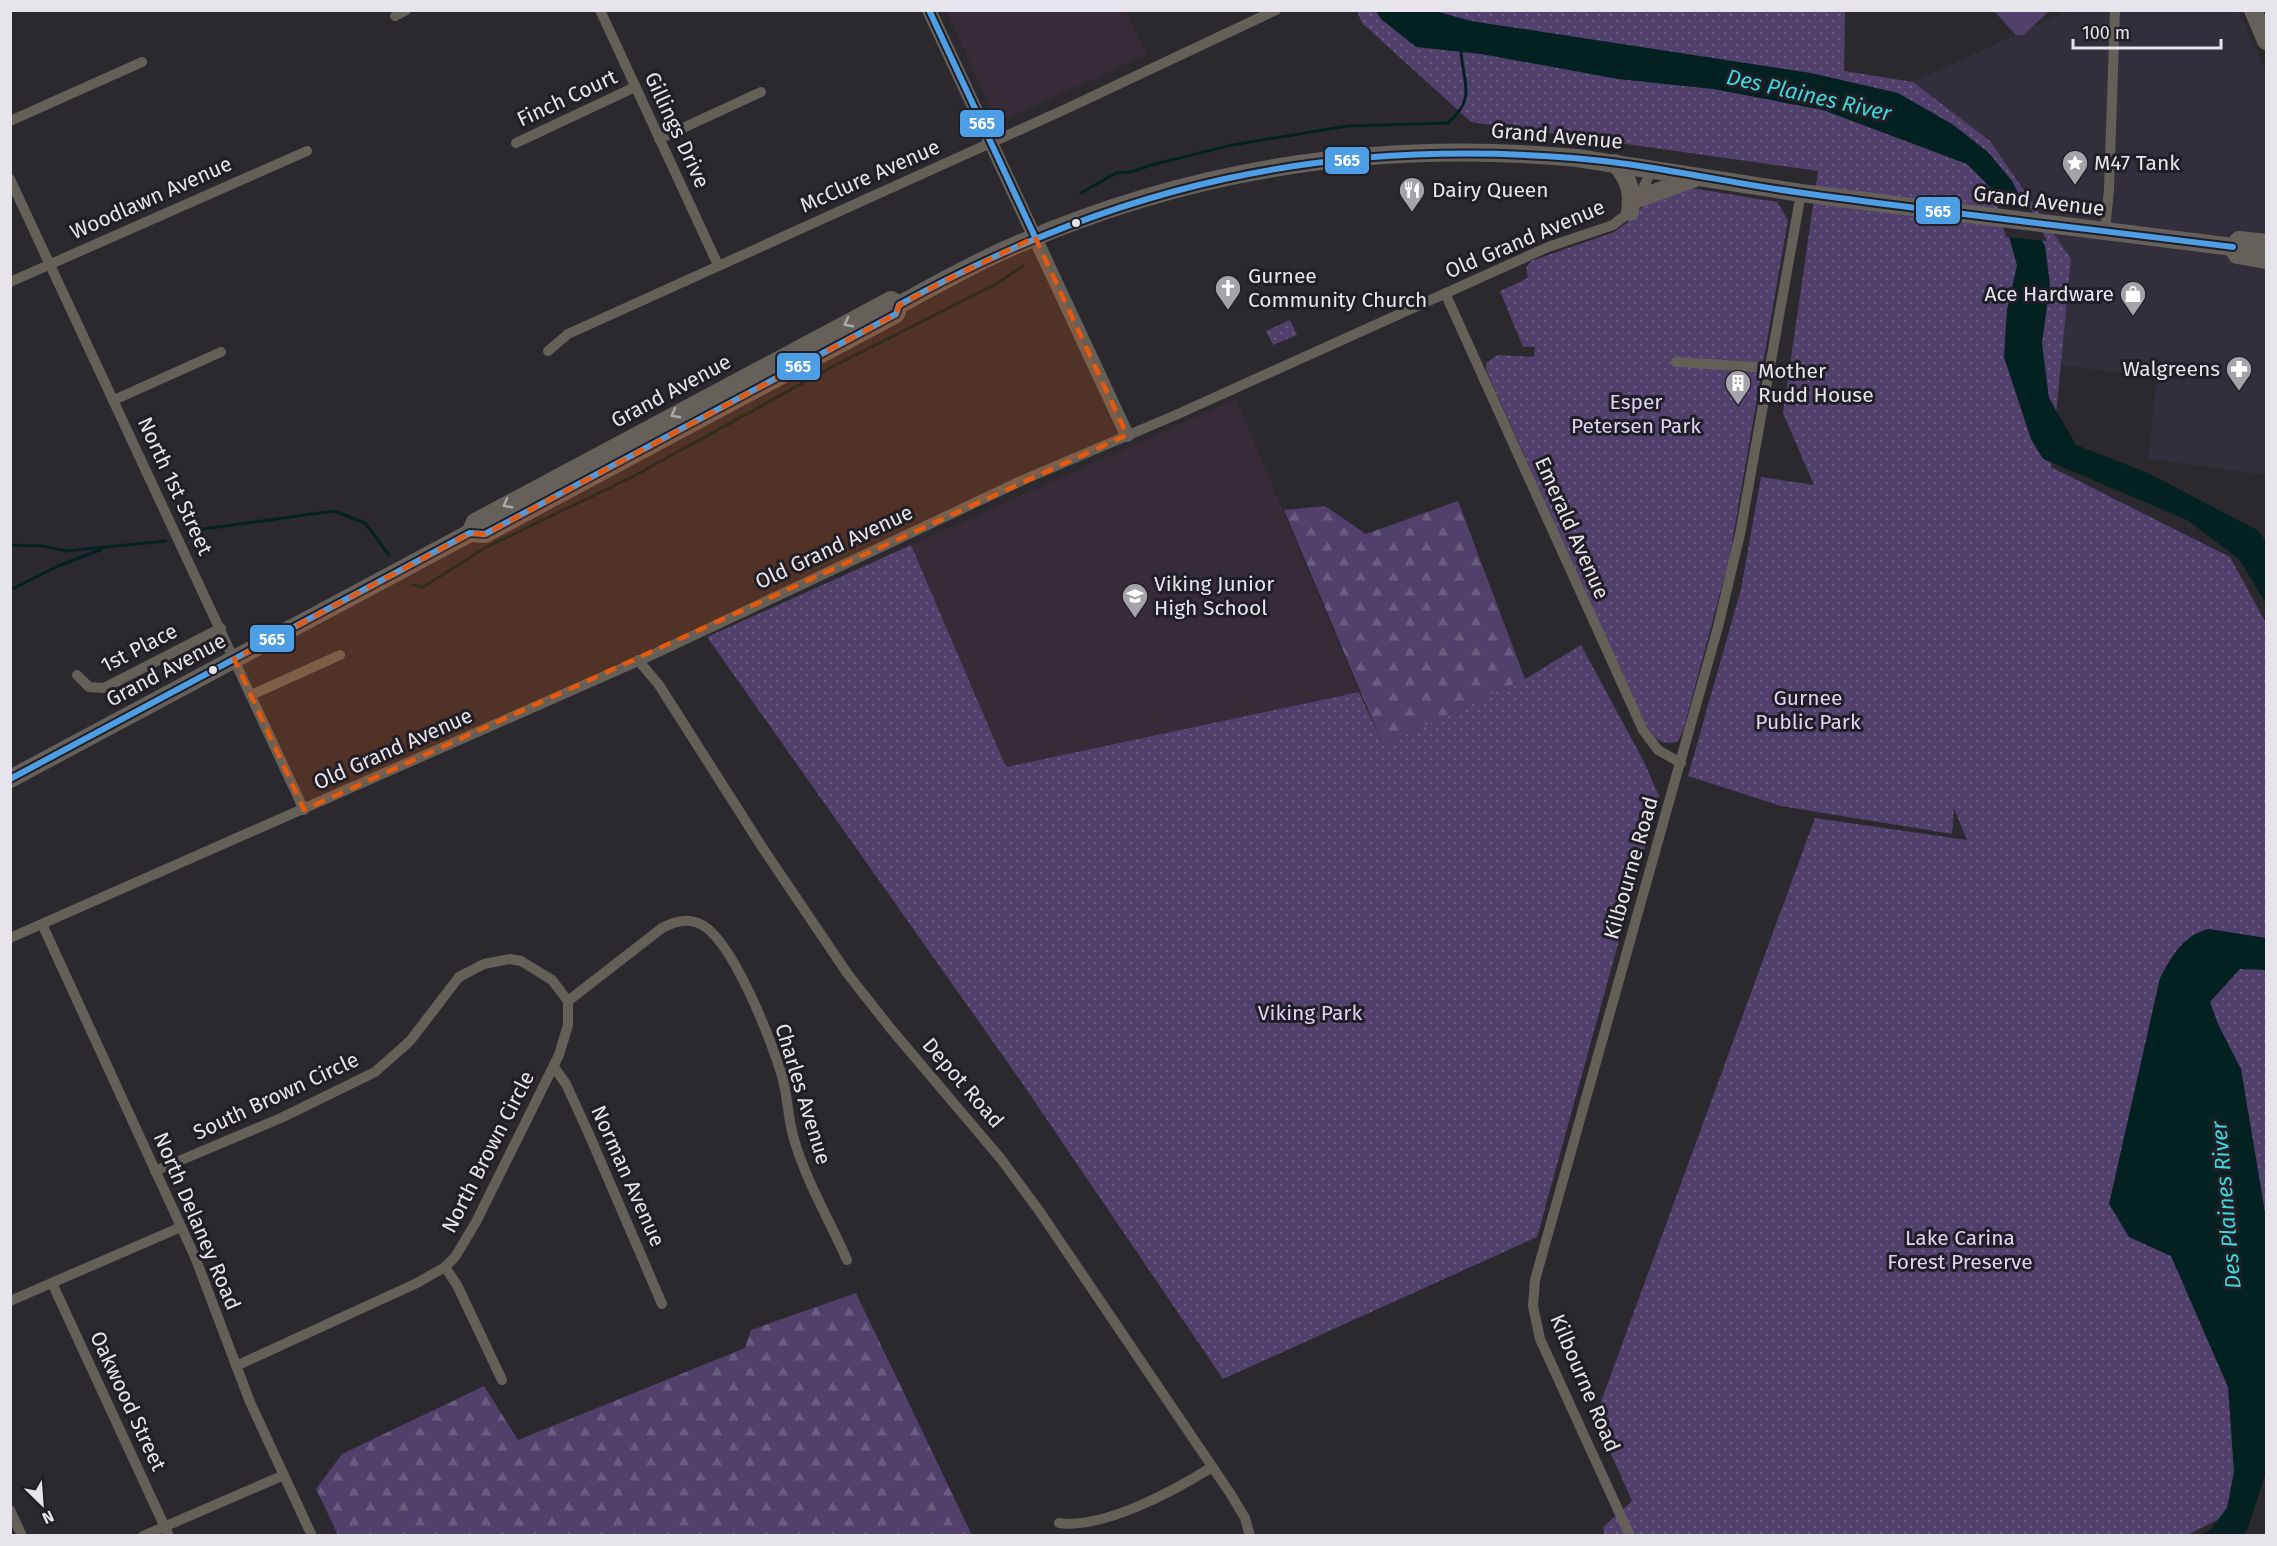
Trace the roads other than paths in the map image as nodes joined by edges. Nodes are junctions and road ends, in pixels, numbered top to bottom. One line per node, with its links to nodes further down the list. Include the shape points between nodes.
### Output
1 (406, 10): 7 (street)
2 (600, 10): 10 (street, Gillings Drive)
3 (929, 10): 15 (street)
4 (1276, 10): 15 (street, McClure Avenue)
5 (2115, 10): 23 (street)
6 (2253, 10): 8 (main road)
7 (394, 16)
8 (2266, 40)
9 (142, 62): 12 (street)
10 (635, 87): 13 (street, Gillings Drive); 14 (street, Finch Court)
11 (761, 92): 13 (street)
12 (10, 121)
13 (659, 138): 29 (street, Gillings Drive)
14 (516, 143)
15 (991, 143): 24 (street); 29 (street, McClure Avenue)
16 (307, 151): 28 (street, Woodlawn Avenue)
17 (1615, 163): 18 (main road, Grand Avenue); 22 (main road, via 1626,175); 24 (main road, Grand Avenue, via 1477,151 1332,159 1194,184 1109,209)
18 (1652, 170): 19 (main road, Grand Avenue); 22 (street)
19 (1699, 177): 21 (main road, Grand Avenue); 22 (main road)
20 (10, 179): 28 (street, North 1st Street)
21 (1801, 193): 23 (main road, Grand Avenue); 35 (street, Kilbourne Road)
22 (1635, 205): 31 (street, Old Grand Avenue, via 1613,225 1548,247)
23 (2105, 231): 26 (main road, Grand Avenue)
24 (1035, 237): 37 (street); 40 (main road, Grand Avenue, via 899,305 891,300 614,446 475,522 470,533)
25 (2266, 243): 26 (main road, Grand Avenue, via 2239,240)
26 (2233, 247): 27 (main road, Grand Avenue, via 2237,255)
27 (2266, 260)
28 (50, 264): 30 (street, Woodlawn Avenue); 36 (street, North 1st Street)
29 (718, 265): 32 (street, McClure Avenue, via 568,334)
30 (10, 282)
31 (1445, 293): 37 (street, Old Grand Avenue); 44 (street, Emerald Avenue, via 1643,730 1658,750)
32 (548, 351)
33 (221, 352): 36 (street)
34 (1676, 362): 35 (street)
35 (1771, 368): 44 (street, Kilbourne Road, via 1740,534)
36 (114, 400): 38 (street, North 1st Street)
37 (1127, 435): 41 (street, Old Grand Avenue)
38 (221, 628): 40 (street, North 1st Street); 42 (street, 1st Place, via 104,688 89,687)
39 (340, 655): 43 (street)
40 (234, 659): 43 (street, North 1st Street); 45 (main road, Grand Avenue)
41 (638, 660): 46 (street, Old Grand Avenue); 60 (street, Depot Road, via 659,686 847,973 1008,1168)
42 (77, 675)
43 (251, 695): 46 (street, North 1st Street)
44 (1681, 763): 69 (street, Kilbourne Road, via 1542,1248 1533,1306 1540,1339)
45 (10, 779)
46 (304, 810): 47 (street, Old Grand Avenue)
47 (42, 924): 48 (street, Old Grand Avenue); 51 (street, North Delaney Road)
48 (10, 938)
49 (568, 1001): 50 (street, North Brown Circle, via 568,1025); 51 (street, South Brown Circle, via 552,980 521,961 484,964 449,987 410,1041 375,1072 281,1118); 53 (street, Charles Avenue, via 673,923 699,923 717,937 743,982 773,1049 793,1138)
50 (554, 1067): 54 (street, North Brown Circle, via 476,1222); 57 (street, Norman Avenue, via 588,1132)
51 (155, 1171): 52 (street, North Delaney Road)
52 (181, 1227): 55 (street); 58 (street, North Delaney Road)
53 (848, 1260)
54 (445, 1267): 58 (street, North Brown Circle); 59 (street)
55 (52, 1283): 56 (street); 64 (street, Oakwood Street)
56 (10, 1301)
57 (662, 1304)
58 (236, 1366): 61 (street, North Delaney Road)
59 (502, 1380)
60 (1212, 1467): 63 (street, via 1188,1483 1104,1520 1079,1525); 68 (street, Depot Road, via 1245,1518)
61 (284, 1475): 64 (street); 67 (street, North Delaney Road)
62 (10, 1510): 65 (street)
63 (1059, 1523)
64 (167, 1531): 66 (street)
65 (22, 1536)
66 (143, 1536)
67 (312, 1536)
68 (1250, 1536)
69 (1630, 1536)

